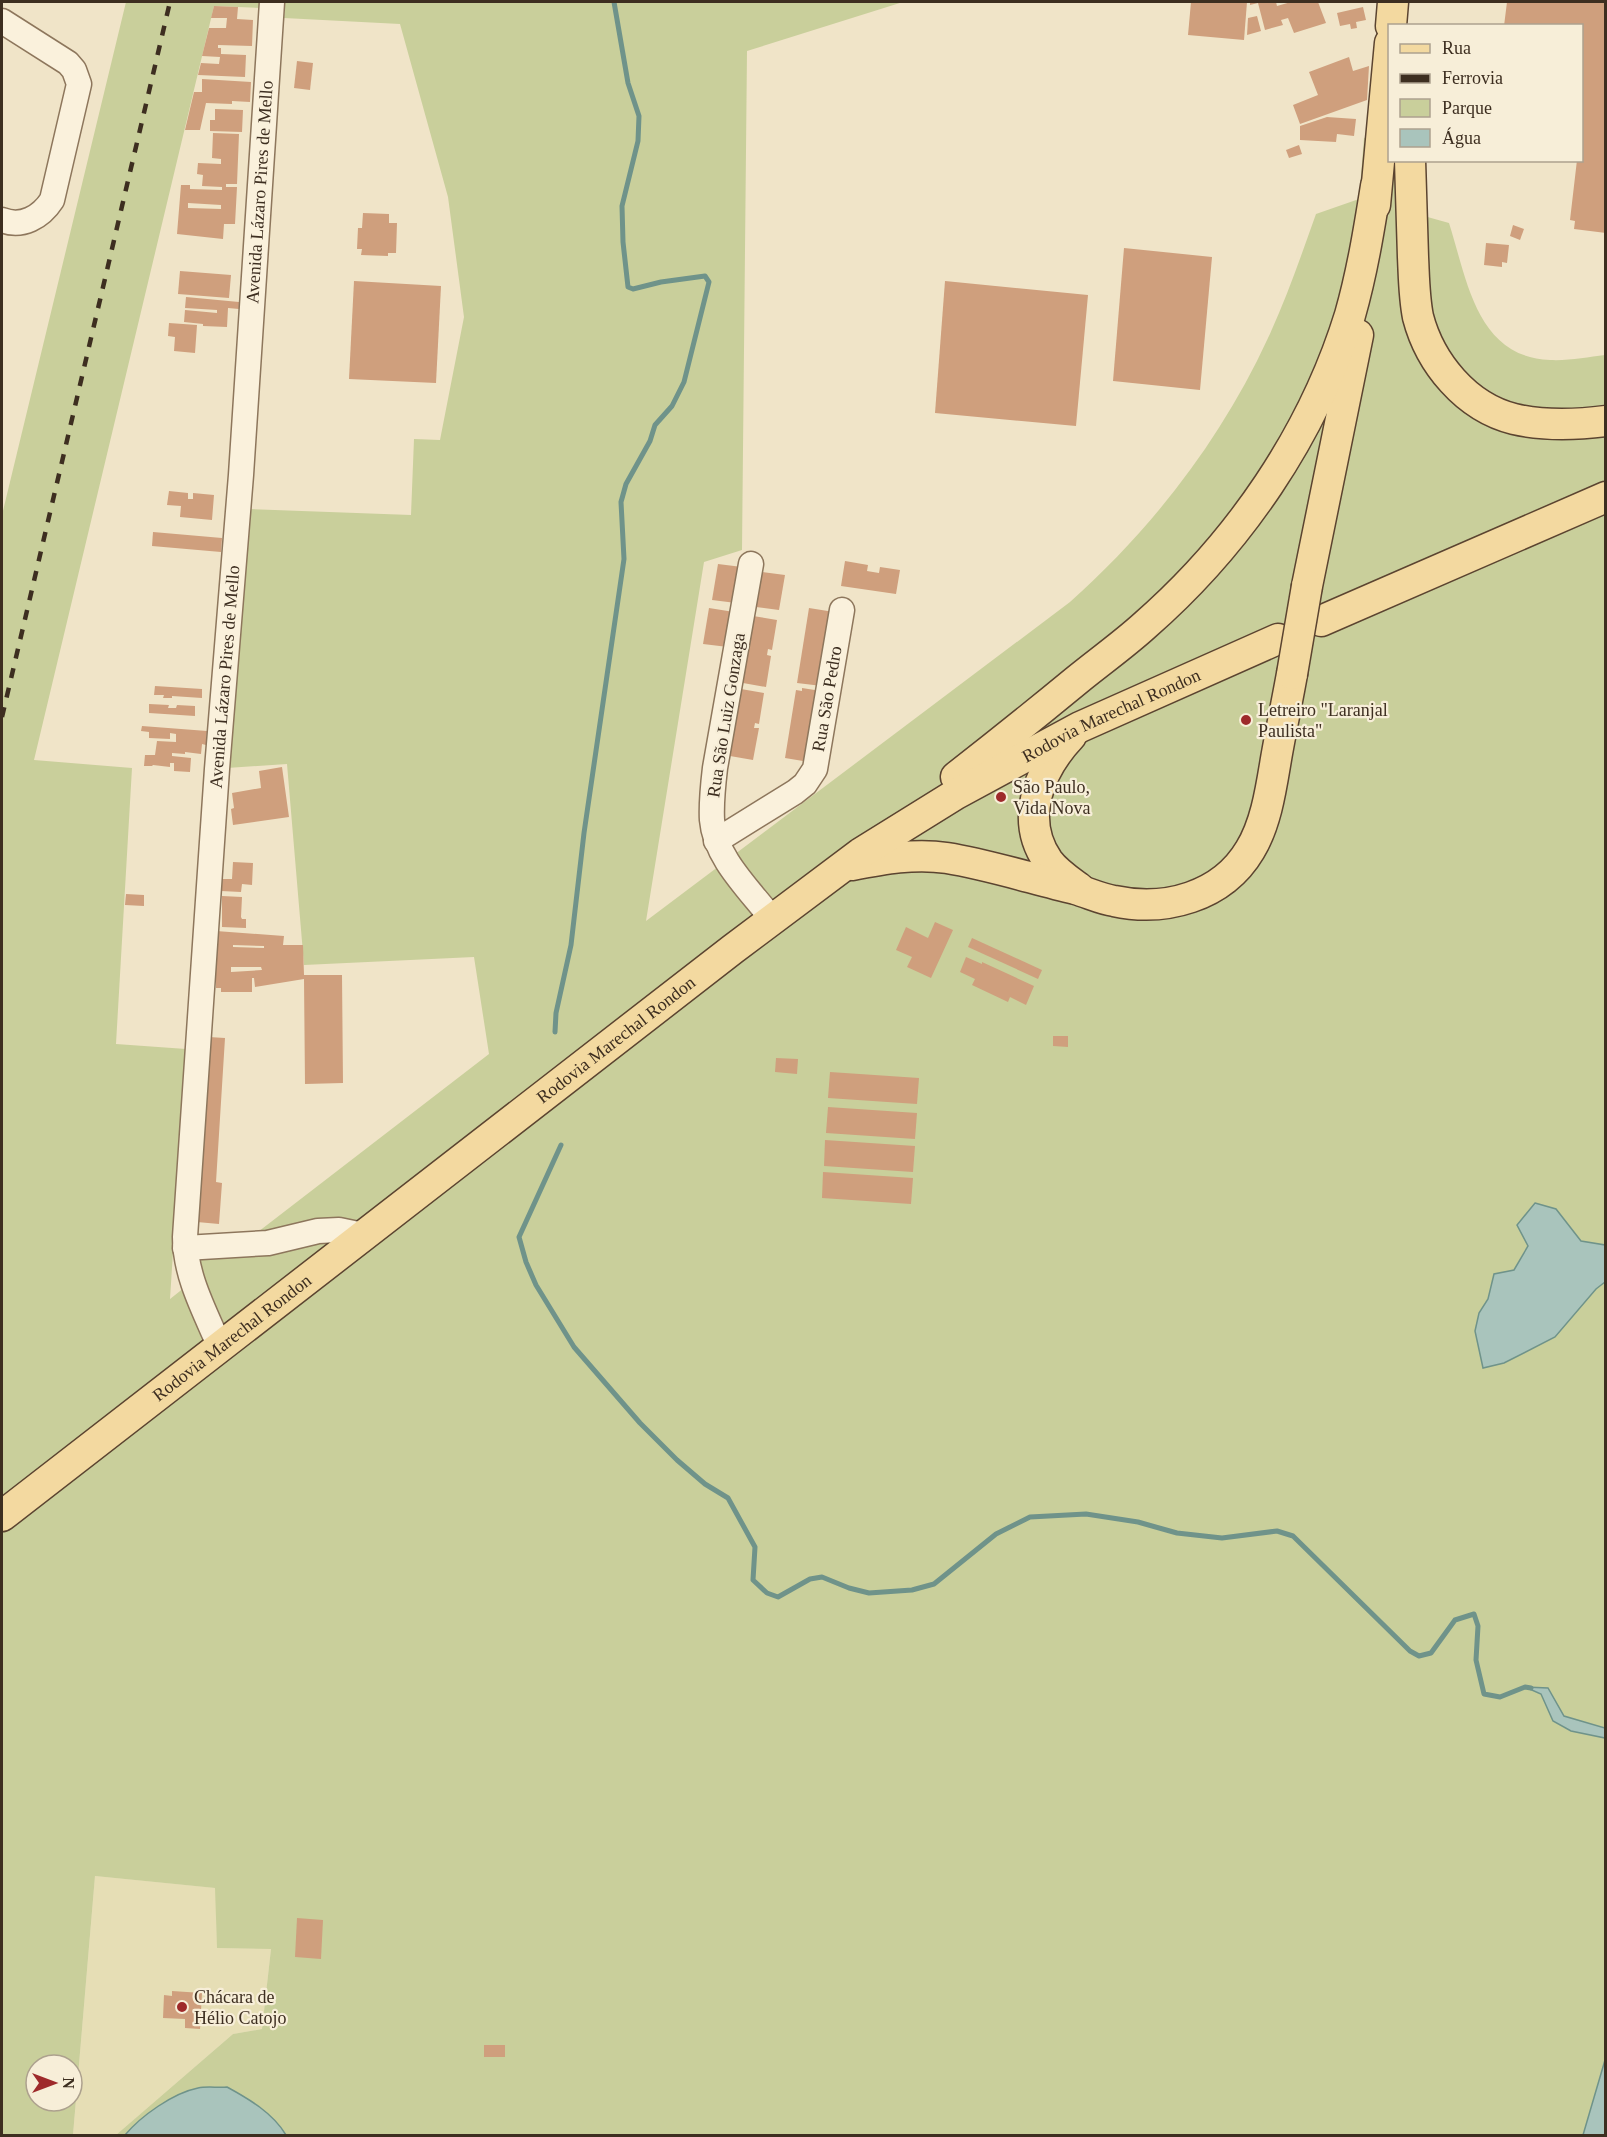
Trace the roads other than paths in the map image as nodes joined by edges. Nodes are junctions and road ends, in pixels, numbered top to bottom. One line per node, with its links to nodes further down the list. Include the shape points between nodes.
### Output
1 (272, 2): 23 (street, Avenida Lázaro Pires de Mello)
2 (1393, 2): 5 (main road)
3 (1402, 2): 6 (main road)
4 (2, 21): 10 (street, via 68,63 77,76 79,90 52,200 32,219 13,223)
5 (1391, 24)
6 (1403, 24)
7 (1388, 54): 9 (main road)
8 (1410, 162): 11 (main road, via 1416,303 1429,349 1448,377 1472,399 1513,419 1546,424)
9 (1376, 186): 19 (main road, via 1364,261 1332,364 1311,412 1260,498 1207,562 1144,626); 20 (main road, bridge, via 1360,324 1266,809 1255,840 1240,865 1199,895 1166,904 1138,905)
10 (2, 220)
11 (1605, 421)
12 (1605, 497): 15 (main road)
13 (751, 564): 18 (street, Rua São Luiz Gonzaga, via 714,776 712,821)
14 (842, 610): 18 (street, Rua São Pedro, via 815,769 795,792)
15 (1321, 621)
16 (1278, 639): 17 (main road, Rodovia Marechal Rondon)
17 (1080, 727): 19 (main road, Rodovia Marechal Rondon, via 956,794); 20 (main road, via 1047,769 1033,808 1034,827 1047,860)
18 (716, 841): 21 (street, Rua São Luiz Gonzaga)
19 (850, 860): 20 (main road, via 947,858); 21 (main road, Rodovia Marechal Rondon)
20 (1084, 891)
21 (772, 919): 22 (main road, Rodovia Marechal Rondon)
22 (363, 1235): 23 (street, via 318,1231 268,1243); 24 (main road, Rodovia Marechal Rondon)
23 (185, 1248): 24 (street, Avenida Lázaro Pires de Mello, via 196,1291)
24 (220, 1347): 25 (main road, Rodovia Marechal Rondon)
25 (2, 1516)

